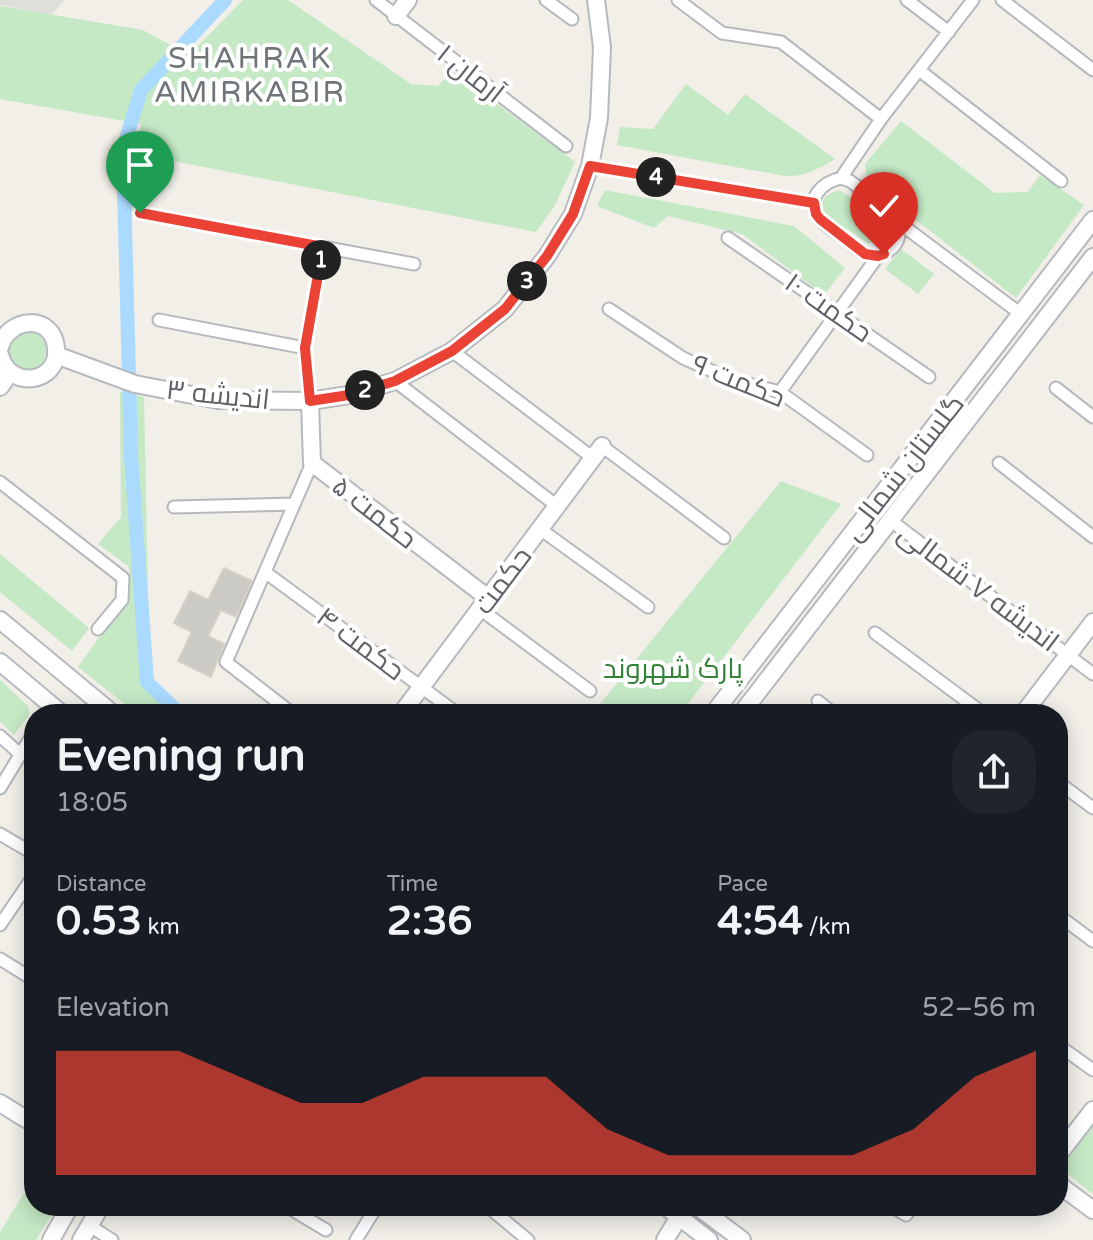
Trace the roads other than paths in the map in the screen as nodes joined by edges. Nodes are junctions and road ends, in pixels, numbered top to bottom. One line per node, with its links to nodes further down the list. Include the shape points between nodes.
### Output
1 (376, 0): 9 (street, آرمان ۱)
2 (408, 0): 9 (street)
3 (546, 0): 10 (street)
4 (596, 0): 16 (street, اندیشه ۳, via 602,47 599,118)
5 (678, 0): 14 (street, via 722,33 781,42)
6 (907, 0): 11 (street)
7 (973, 0): 11 (street)
8 (1002, 0): 13 (street)
9 (396, 16): 15 (street, آرمان ۱)
10 (572, 19)
11 (949, 32): 12 (street)
12 (919, 70): 14 (street); 18 (street)
13 (1093, 70)
14 (881, 119): 17 (street)
15 (566, 146)
16 (590, 166): 19 (street); 34 (street, اندیشه ۳, via 573,214 547,256 505,309)
17 (841, 178): 19 (street, via 821,186); 22 (street)
18 (1061, 181)
19 (814, 203): 25 (street, via 820,219 865,254)
20 (140, 213): 24 (street)
21 (1093, 220): 30 (street, گلستان شمالی)
22 (898, 222): 25 (street, via 898,241); 30 (street)
23 (728, 238): 29 (street, حکمت ۱۰)
24 (323, 247): 27 (street); 33 (street)
25 (878, 256): 29 (street)
26 (1093, 257): 54 (street, گلستان شمالی)
27 (414, 264)
28 (609, 309): 42 (street, حکمت ۹, via 683,358 732,380)
29 (837, 312): 38 (street, حکمت ۱۰); 42 (street)
30 (1021, 314): 53 (street, گلستان شمالی)
31 (159, 320): 33 (street)
32 (2, 336): 36 (street, via 25,323 39,325 55,341)
33 (305, 348): 43 (street)
34 (452, 351): 39 (street, اندیشه ۳); 45 (street)
35 (0, 355): 37 (street)
36 (56, 355): 37 (street, via 39,377 24,379); 43 (street, اندیشه ۳, via 135,384 218,400)
37 (10, 373): 40 (street)
38 (929, 377)
39 (395, 381): 43 (street, اندیشه ۳); 51 (street)
40 (0, 387)
41 (1056, 388): 44 (street)
42 (780, 392): 46 (street, حکمت ۹)
43 (310, 401): 47 (street, حکمت ۵)
44 (1093, 417)
45 (598, 452): 51 (street, حکمت); 57 (street)
46 (867, 455)
47 (312, 463): 50 (street); 59 (street, حکمت ۵)
48 (999, 463): 56 (street)
49 (0, 482): 63 (street, via 123,578 122,600)
50 (294, 504): 52 (street); 58 (street)
51 (557, 506): 55 (street, حکمت)
52 (174, 507)
53 (873, 507): 54 (street); 76 (street, گلستان شمالی)
54 (890, 520): 65 (street, اندیشه ۷ شمالی); 77 (street, گلستان شمالی)
55 (540, 529): 59 (street, حکمت); 60 (street)
56 (1093, 537)
57 (724, 538)
58 (265, 572): 68 (street, حکمت ۴); 73 (street, via 226,662)
59 (484, 604): 68 (street, حکمت); 69 (street, حکمت ۵)
60 (648, 607)
61 (0, 620): 72 (street)
62 (1093, 622): 65 (street)
63 (98, 629)
64 (875, 633): 79 (street)
65 (1068, 655): 67 (street, اندیشه ۷ شمالی); 80 (street)
66 (0, 662): 71 (street)
67 (1093, 674)
68 (421, 687): 74 (street, حکمت); 75 (street, حکمت ۴)
69 (590, 691)
70 (818, 701): 78 (street)
71 (45, 704)
72 (101, 704)
73 (280, 704)
74 (408, 704)
75 (444, 704)
76 (721, 704)
77 (749, 704)
78 (822, 704)
79 (971, 704)
80 (1031, 704)
81 (0, 736): 83 (street)
82 (24, 750): 83 (street)
83 (21, 755): 84 (street)
84 (0, 788)
85 (1068, 789): 86 (street)
86 (1093, 808)
87 (0, 834): 88 (street)
88 (24, 848)
89 (24, 890): 91 (street)
90 (1068, 922): 92 (street)
91 (0, 925)
92 (1093, 941)
93 (0, 959): 94 (street)
94 (24, 974)
95 (1068, 1052): 96 (street)
96 (1093, 1070)
97 (0, 1103): 99 (street)
98 (1093, 1110): 100 (street)
99 (24, 1118)
100 (1068, 1142)
101 (1068, 1191): 102 (street)
102 (1093, 1210)
103 (64, 1216): 111 (street)
104 (303, 1216): 109 (street)
105 (371, 1216): 113 (street)
106 (499, 1216): 114 (street)
107 (710, 1216): 117 (street)
108 (679, 1217): 115 (street); 116 (street)
109 (326, 1230)
110 (86, 1233): 112 (street)
111 (51, 1240)
112 (112, 1240)
113 (356, 1240)
114 (528, 1240)
115 (665, 1240)
116 (709, 1240)
117 (742, 1240)

